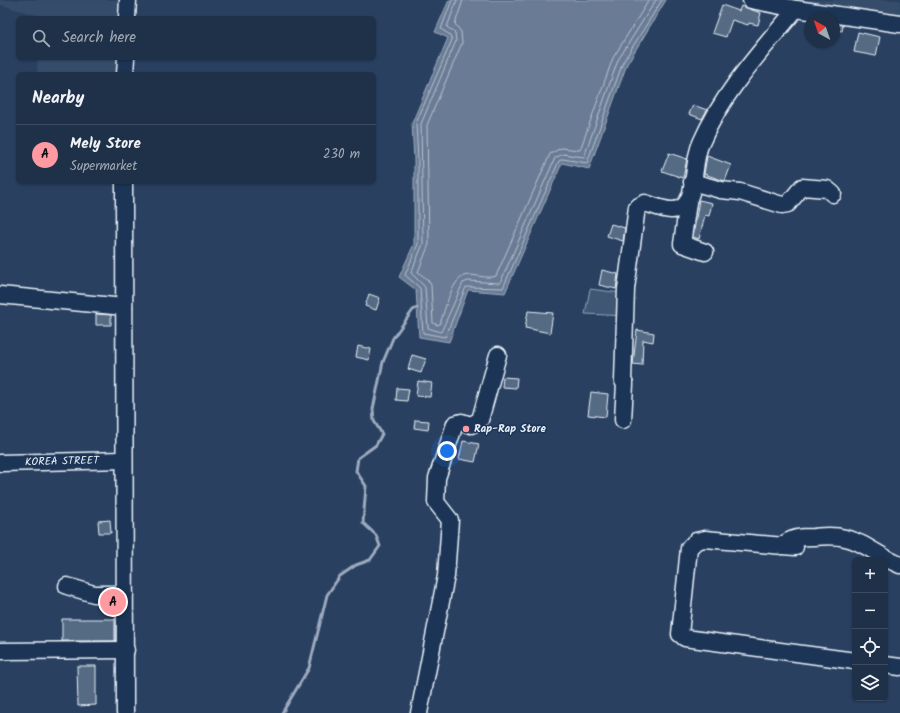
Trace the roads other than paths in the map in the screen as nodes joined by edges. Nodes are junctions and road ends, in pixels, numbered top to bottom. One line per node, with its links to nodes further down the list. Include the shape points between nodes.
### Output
1 (128, 0): 4 (street)
2 (751, 0): 3 (street)
3 (796, 9): 5 (street); 8 (street, via 741,74 708,126 698,148)
4 (127, 16)
5 (900, 24)
6 (126, 60): 7 (street)
7 (125, 72)
8 (692, 182): 10 (street, via 782,204 788,204 802,187 827,189); 11 (street)
9 (124, 184): 14 (street)
10 (833, 194)
11 (688, 202): 12 (street, via 682,244); 16 (street, via 680,209 670,211 645,203 637,207 626,289)
12 (705, 252)
13 (0, 295): 14 (street)
14 (124, 307): 17 (street)
15 (498, 355): 28 (street, via 480,420 471,425 462,422 455,424 437,478 436,502 450,520 446,576)
16 (623, 420)
17 (124, 460): 18 (street, KOREA STREET); 21 (street)
18 (0, 463)
19 (900, 565): 24 (street, via 857,542 833,536 797,538 788,541 789,546 705,539 692,544 689,548 680,634 685,638)
20 (67, 586): 21 (street, via 94,594)
21 (125, 594): 22 (street)
22 (126, 650): 23 (street); 27 (street)
23 (0, 651)
24 (852, 661)
25 (888, 665): 26 (street)
26 (900, 667)
27 (125, 713)
28 (419, 713)

